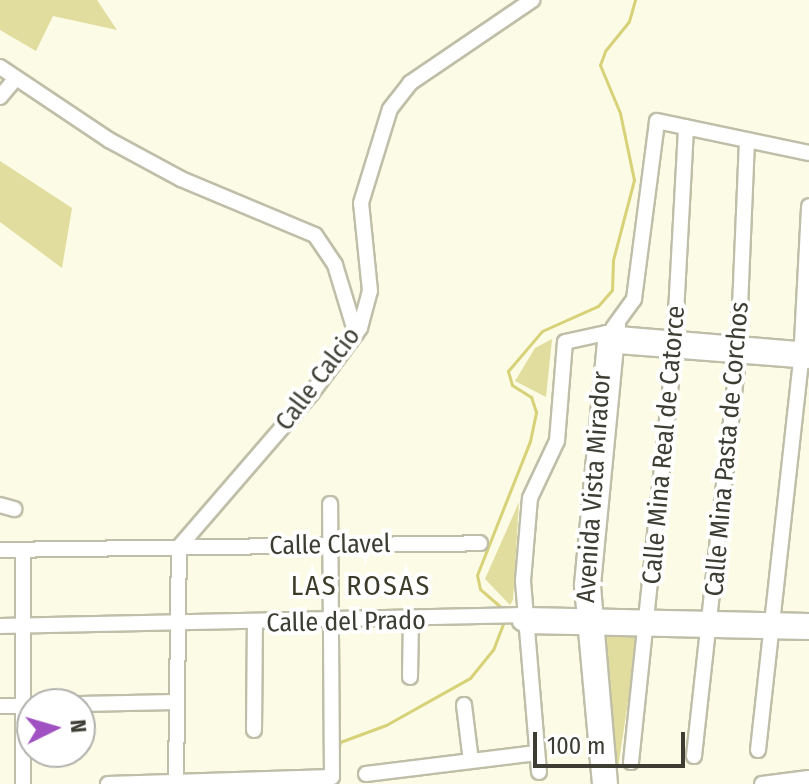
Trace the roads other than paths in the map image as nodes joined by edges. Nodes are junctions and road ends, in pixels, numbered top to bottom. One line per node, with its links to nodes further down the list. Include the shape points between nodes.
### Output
1 (532, 0): 2 (street, Calle Calcio)
2 (517, 5): 10 (street, Calle Calcio, via 483,38 410,83 390,109 361,203 370,291)
3 (0, 67): 4 (street)
4 (15, 79): 5 (street); 10 (street, via 181,179 315,235 335,265)
5 (0, 97)
6 (686, 127): 7 (street); 11 (street, via 657,121 634,299); 12 (street, Calle Mina Real de Catorce)
7 (747, 140): 8 (street); 13 (street, Calle Mina Pasta de Corchos)
8 (809, 153)
9 (809, 206): 14 (street)
10 (356, 334): 18 (street, Calle Calcio)
11 (608, 337): 12 (street); 21 (street, via 565,342 557,441 530,498); 25 (street, Avenida Vista Mirador)
12 (674, 344): 13 (street); 26 (street, Calle Mina Real de Catorce)
13 (738, 349): 14 (street); 29 (street, Calle Mina Pasta de Corchos)
14 (805, 355): 32 (street)
15 (330, 504): 17 (street)
16 (480, 543): 17 (street, Calle Clavel)
17 (330, 546): 18 (street, Calle Clavel); 24 (street)
18 (179, 547): 20 (street, Calle Clavel); 27 (street)
19 (0, 550): 20 (street, Calle Clavel)
20 (23, 550): 30 (street)
21 (520, 620): 22 (street, Calle del Prado); 25 (street, Calle del Prado); 41 (street)
22 (411, 621): 24 (street, Calle del Prado); 34 (street)
23 (809, 621): 32 (street)
24 (333, 622): 28 (street, Calle del Prado); 48 (street, via 332,777)
25 (591, 622): 26 (street, Calle del Prado); 49 (street, Avenida Vista Mirador)
26 (648, 623): 29 (street, Calle del Prado); 44 (street, Calle Mina Real de Catorce)
27 (176, 624): 28 (street, Calle del Prado); 30 (street, Calle del Prado); 36 (street)
28 (255, 624): 39 (street)
29 (711, 624): 32 (street, Calle del Prado); 42 (street, Calle Mina Pasta de Corchos)
30 (23, 625): 31 (street, Calle del Prado); 35 (street)
31 (0, 626)
32 (775, 626): 33 (street); 40 (street)
33 (809, 632)
34 (410, 677)
35 (26, 688)
36 (175, 702): 37 (street); 48 (street)
37 (96, 704)
38 (464, 705): 43 (street)
39 (254, 730)
40 (758, 750)
41 (537, 753): 43 (street); 45 (street)
42 (694, 756)
43 (471, 761): 46 (street)
44 (631, 762)
45 (539, 772)
46 (366, 774)
47 (809, 778): 51 (street)
48 (176, 782): 50 (street)
49 (605, 783)
50 (108, 784)
51 (762, 784)

